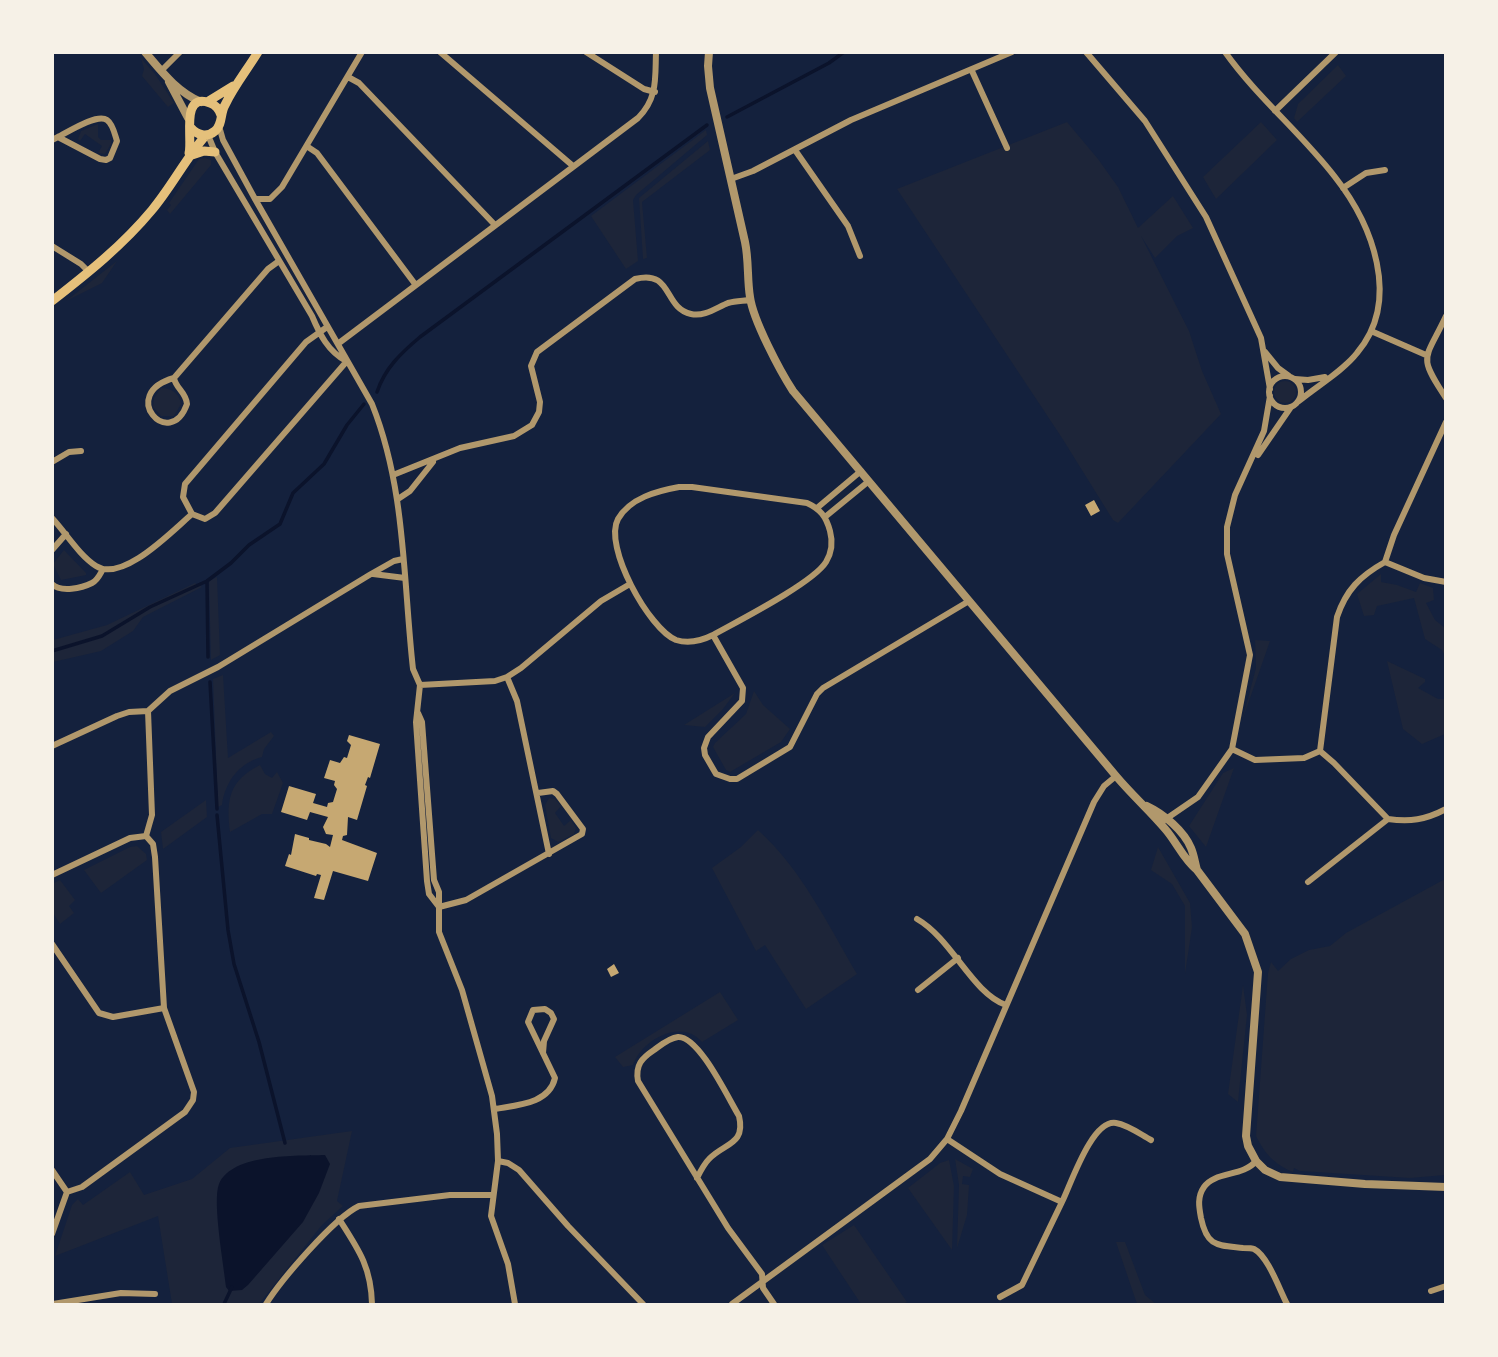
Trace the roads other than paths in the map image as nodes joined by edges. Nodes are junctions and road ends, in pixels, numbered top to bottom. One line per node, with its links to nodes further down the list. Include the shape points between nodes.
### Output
1 (145, 52): 13 (street)
2 (180, 52): 13 (street)
3 (257, 52): 17 (main road)
4 (362, 52): 15 (street)
5 (440, 52): 31 (street)
6 (586, 52): 18 (street)
7 (656, 52): 18 (street)
8 (709, 52): 33 (street, via 708,74)
9 (1012, 52): 14 (street)
10 (1086, 52): 49 (street, via 1145,121 1189,187 1235,277)
11 (1225, 52): 20 (street)
12 (1336, 52): 20 (street)
13 (161, 71): 16 (street)
14 (972, 71): 27 (street); 28 (street, via 851,120)
15 (348, 76): 26 (street); 36 (street)
16 (168, 80): 19 (street); 22 (street)
17 (237, 83): 19 (main road); 21 (main road)
18 (655, 92): 31 (street, via 638,118)
19 (204, 102): 21 (main road, via 216,106); 22 (main road, via 192,108)
20 (1275, 111): 34 (street)
21 (221, 116): 23 (main road)
22 (189, 123): 24 (main road, via 195,132); 30 (main road)
23 (219, 126): 24 (main road); 35 (street)
24 (207, 135): 29 (street); 30 (main road)
25 (55, 138): 25 (street, via 105,118 117,141 106,160)
26 (307, 147): 35 (street, via 276,195); 41 (street, via 317,153)
27 (1007, 148)
28 (795, 150): 33 (street); 38 (street, via 848,226)
29 (215, 152): 30 (main road, via 204,151); 39 (street)
30 (189, 159): 40 (main road, via 143,220)
31 (573, 166): 36 (street)
32 (1385, 170): 34 (street, via 1366,173)
33 (731, 179): 42 (street, via 749,261)
34 (1343, 188): 46 (street, via 1362,220 1377,264 1380,289)
35 (255, 199): 45 (street)
36 (495, 225): 41 (street)
37 (52, 246): 40 (street)
38 (860, 256)
39 (279, 261): 47 (street); 53 (street, via 268,268)
40 (89, 272): 43 (main road)
41 (415, 284): 48 (street)
42 (750, 300): 61 (street, via 694,315 680,309 661,282 635,279 537,352 531,366 540,402 533,425 514,436); 64 (street, via 785,378)
43 (52, 301)
44 (1446, 316): 50 (street)
45 (327, 327): 47 (street); 48 (street)
46 (1371, 331): 50 (street); 52 (street, via 1357,353)
47 (319, 332): 51 (street, via 332,353); 69 (street, via 185,484 183,497)
48 (339, 343): 51 (street)
49 (1264, 350): 54 (street); 55 (street)
50 (1426, 355): 56 (street, via 1427,371)
51 (347, 361): 65 (street, via 372,404); 69 (street, via 215,513 205,519)
52 (1330, 375): 54 (street); 57 (street)
53 (174, 378): 53 (street, via 156,385 147,402 152,416 162,423 179,419 187,404)
54 (1292, 378): 55 (street, via 1277,379); 57 (street, via 1301,389)
55 (1270, 392): 58 (street, via 1280,408); 63 (street, via 1264,431)
56 (1446, 398)
57 (1299, 401): 58 (street)
58 (1291, 407): 63 (street)
59 (1446, 422): 75 (street)
60 (81, 451): 62 (street)
61 (437, 458): 65 (street); 67 (street)
62 (52, 462)
63 (1250, 465): 88 (street, via 1230,510 1226,540 1250,655)
64 (861, 471): 66 (street); 68 (street)
65 (393, 475): 67 (street)
66 (869, 481): 70 (street); 82 (street)
67 (398, 499): 74 (street)
68 (817, 508): 70 (street); 81 (street, via 797,500 692,487 651,494 625,510 614,529)
69 (192, 514): 76 (street, via 139,558)
70 (825, 517): 83 (street, via 831,552 819,570)
71 (52, 518): 72 (street)
72 (66, 534): 73 (street); 76 (street)
73 (52, 550)
74 (403, 559): 77 (street); 78 (street)
75 (1385, 562): 79 (street); 89 (street, via 1351,587 1339,608)
76 (103, 569): 80 (street, via 91,583 64,590)
77 (371, 574): 78 (street); 86 (street, via 170,691)
78 (405, 578): 85 (street, via 413,669)
79 (1446, 582)
80 (52, 584)
81 (631, 584): 83 (street, via 669,635 687,642); 84 (street, via 601,601)
82 (969, 601): 83 (street, via 823,688 790,747 737,779 716,774 705,755 708,737 737,709 744,694); 90 (street)
83 (713, 635)
84 (507, 677): 85 (street); 91 (street)
85 (420, 685): 99 (street, via 417,711 422,722)
86 (148, 711): 87 (street, via 117,716); 95 (street, via 152,814)
87 (52, 746)
88 (1232, 749): 89 (street, via 1255,760 1304,758); 94 (street, via 1198,797)
89 (1320, 751): 93 (street)
90 (1116, 776): 94 (street); 104 (street, via 1094,802)
91 (538, 793): 96 (street); 96 (street, via 558,794 583,829 578,838)
92 (1446, 809): 93 (street, via 1415,821)
93 (1388, 819): 98 (street)
94 (1163, 820): 111 (street, via 1189,864 1245,934 1256,959 1258,989 1246,1136)
95 (146, 836): 97 (street, via 130,838); 105 (street, via 153,844)
96 (549, 854): 99 (street, via 466,900)
97 (52, 875)
98 (1308, 882)
99 (439, 907): 107 (street, via 439,932 469,1011)
100 (917, 919): 102 (street, via 938,933)
101 (52, 944): 105 (street, via 99,1013 113,1017)
102 (958, 958): 103 (street); 104 (street, via 986,993)
103 (918, 990)
104 (1006, 1006): 108 (street)
105 (163, 1007): 115 (street, via 193,1085 193,1100 185,1112 82,1187)
106 (543, 1053): 106 (street, via 554,1019 538,1009 528,1022); 107 (street, via 555,1078 548,1093 528,1103)
107 (495, 1109): 110 (street)
108 (947, 1139): 117 (street, via 1000,1174); 120 (street, via 930,1159)
109 (1152, 1140): 117 (street, via 1113,1122 1105,1125 1093,1137)
110 (498, 1161): 116 (street); 129 (street, via 519,1170)
111 (1256, 1161): 114 (street, via 1272,1174 1292,1179); 132 (street, via 1208,1183 1199,1206 1206,1236 1215,1244 1253,1249)
112 (52, 1170): 115 (street)
113 (697, 1178): 113 (street, via 637,1072 644,1057 675,1037 698,1048 741,1125 736,1140 709,1158); 120 (street)
114 (1446, 1187)
115 (67, 1192): 119 (street)
116 (490, 1195): 118 (street, via 368,1204); 128 (street, via 491,1216 508,1264)
117 (1062, 1202): 124 (street, via 1022,1285)
118 (339, 1219): 126 (street); 127 (street, via 365,1260)
119 (52, 1234)
120 (762, 1281): 130 (street); 131 (street)
121 (1446, 1286): 122 (street)
122 (1430, 1291)
123 (155, 1294): 125 (street, via 121,1293)
124 (1000, 1297)
125 (53, 1304)
126 (266, 1304)
127 (372, 1304)
128 (515, 1304)
129 (643, 1304)
130 (732, 1304)
131 (774, 1304)
132 (1286, 1304)

